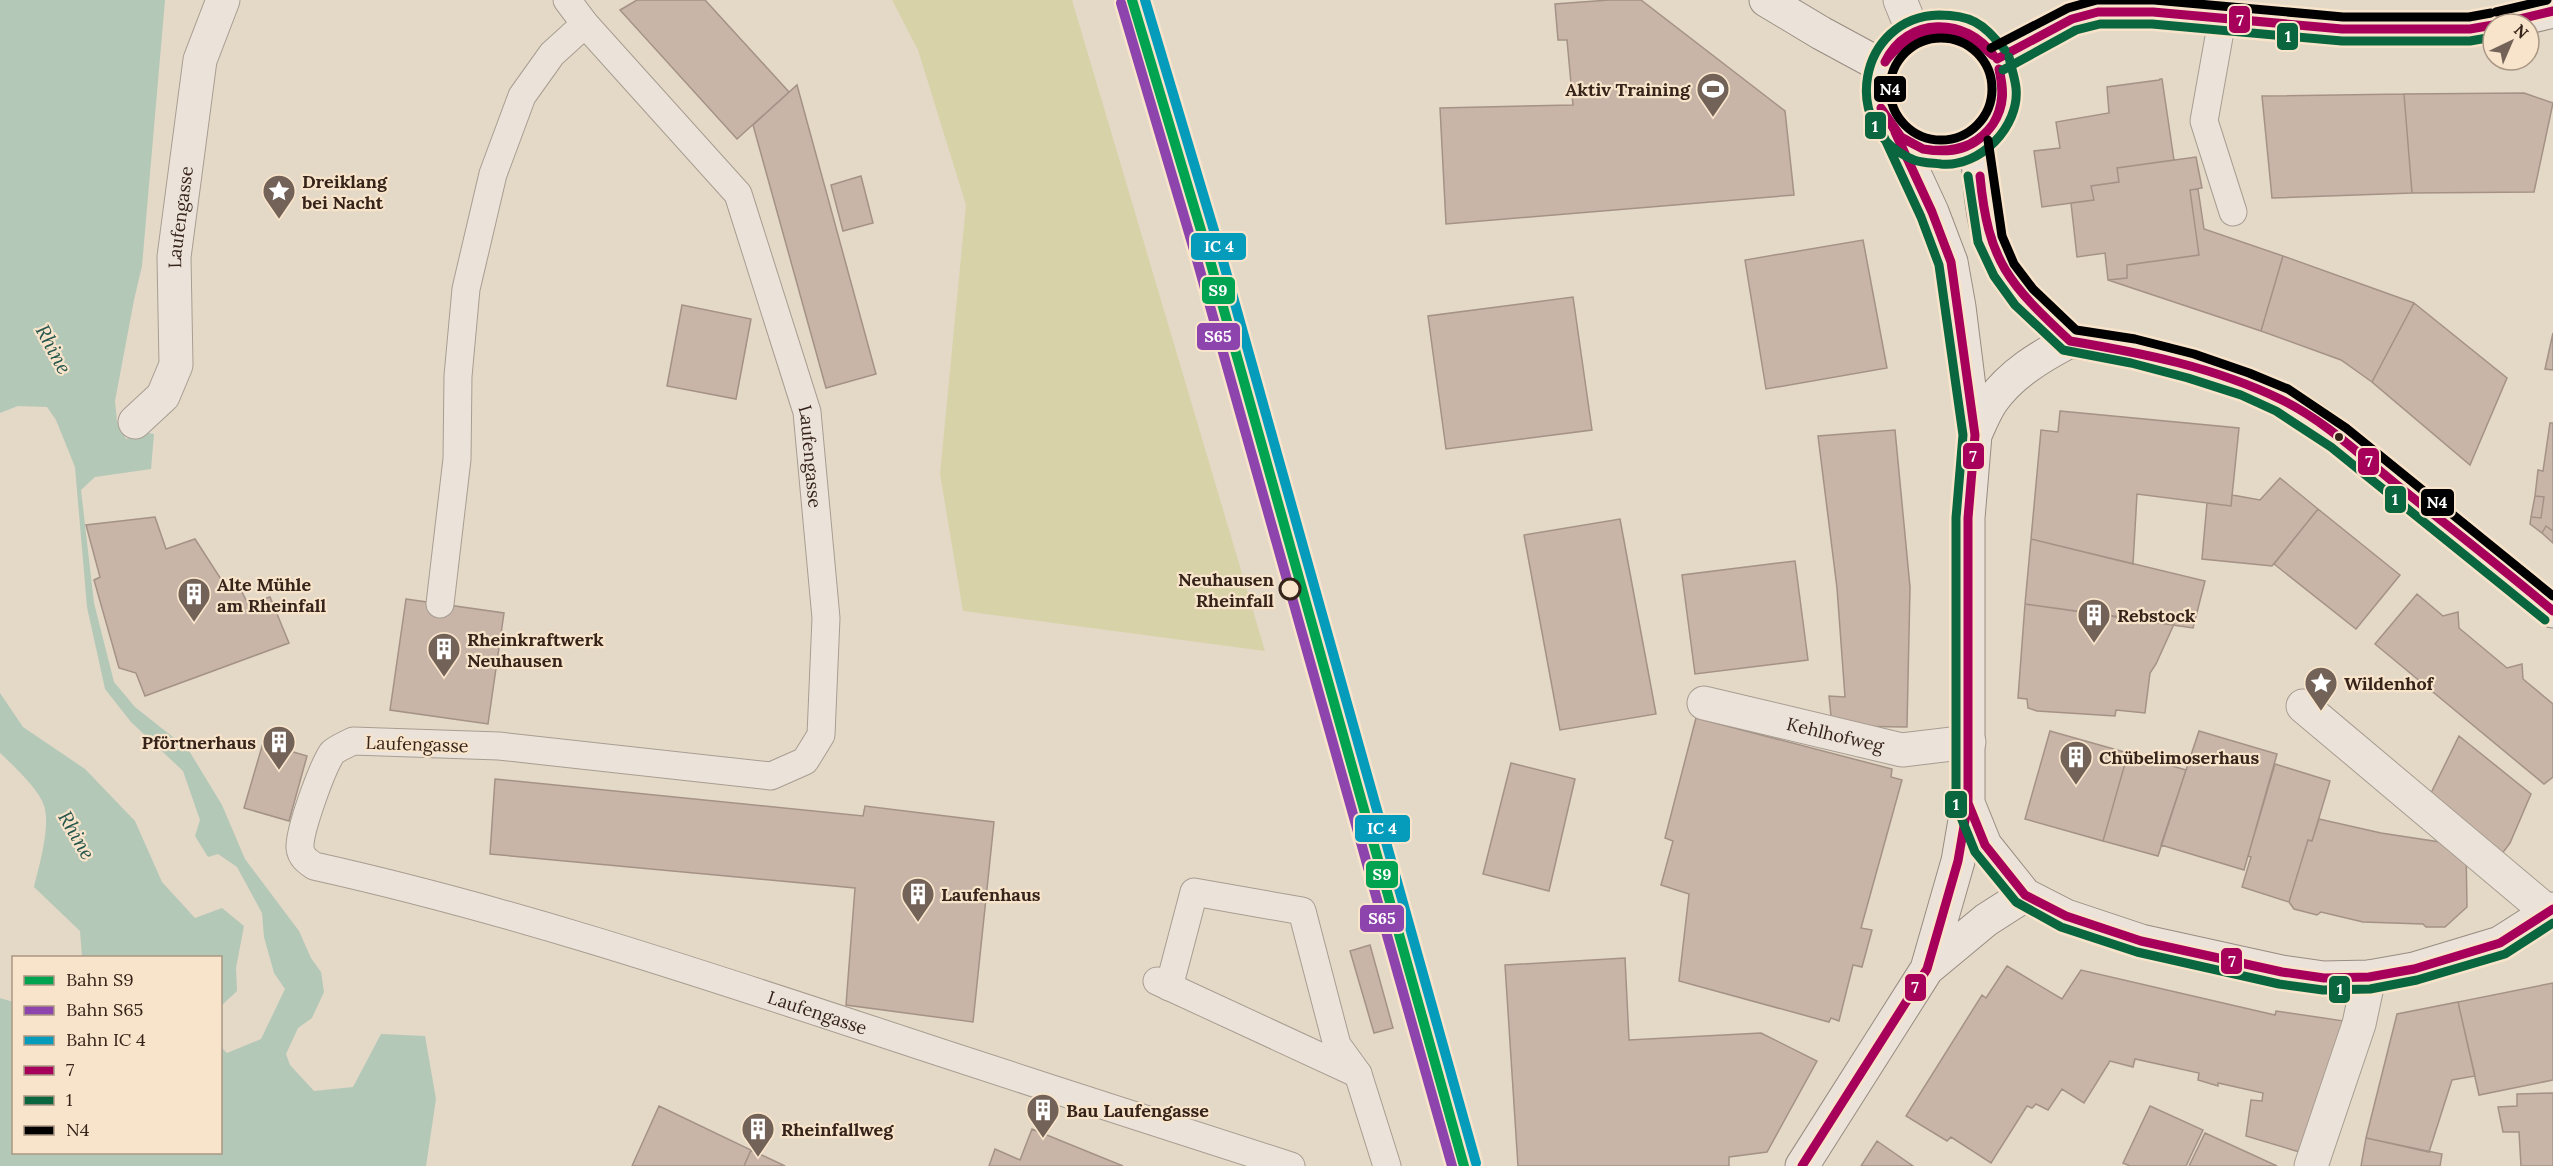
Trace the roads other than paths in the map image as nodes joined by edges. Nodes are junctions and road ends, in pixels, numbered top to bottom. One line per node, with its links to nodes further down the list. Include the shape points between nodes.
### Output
1 (223, 0): 15 (street, Laufengasse, via 200,60 174,257 176,365 163,396)
2 (567, 0): 6 (lane, Laufengasse)
3 (1766, 0): 10 (street)
4 (1900, 0): 8 (street)
5 (2222, 20): 7 (street, via 2342,29); 9 (street, via 2152,12 2098,12 2072,20); 13 (lane, via 2204,121)
6 (585, 24): 17 (lane, via 552,54 522,96 493,174 466,289 458,376 457,459); 28 (lane, Laufengasse, via 738,194 807,412 826,618 821,735 806,761 771,776 499,746 352,741 334,751 319,776 300,849 305,860 314,866 441,897 666,961)
7 (2481, 27)
8 (1913, 32): 9 (street, via 1932,26 1969,32 1985,43); 10 (street, via 1894,46)
9 (1996, 59): 12 (street, via 2005,95 2000,114)
10 (1882, 66): 11 (street, via 1878,89 1882,112)
11 (1895, 132): 12 (street, via 1912,146 1934,152 1956,151); 16 (street, via 1951,262)
12 (1976, 142): 14 (street, via 1990,239 2004,270 2024,297)
13 (2233, 212)
14 (2070, 341): 16 (street, via 2022,370 1992,401); 18 (street, via 2191,366 2282,400 2338,437)
15 (135, 422)
16 (1974, 435): 21 (street, via 1968,518)
17 (440, 604)
18 (2553, 611)
19 (1704, 703): 21 (street, Kehlhofweg, via 1902,750)
20 (2303, 706): 24 (street)
21 (1969, 742): 22 (street)
22 (1968, 803): 23 (street, via 1985,845); 25 (street, via 1958,861)
23 (2025, 895): 25 (street, via 1986,920); 26 (street, via 2066,916 2141,941 2282,972 2324,978)
24 (2551, 911): 26 (street, via 2500,943 2414,969)
25 (1927, 969): 30 (street)
26 (2369, 977): 31 (street, via 2359,1024)
27 (1358, 1074): 27 (lane, via 1163,984 1194,892 1302,911 1337,1045); 29 (lane)
28 (1291, 1166)
29 (1388, 1166)
30 (1802, 1166)
31 (2311, 1166)

